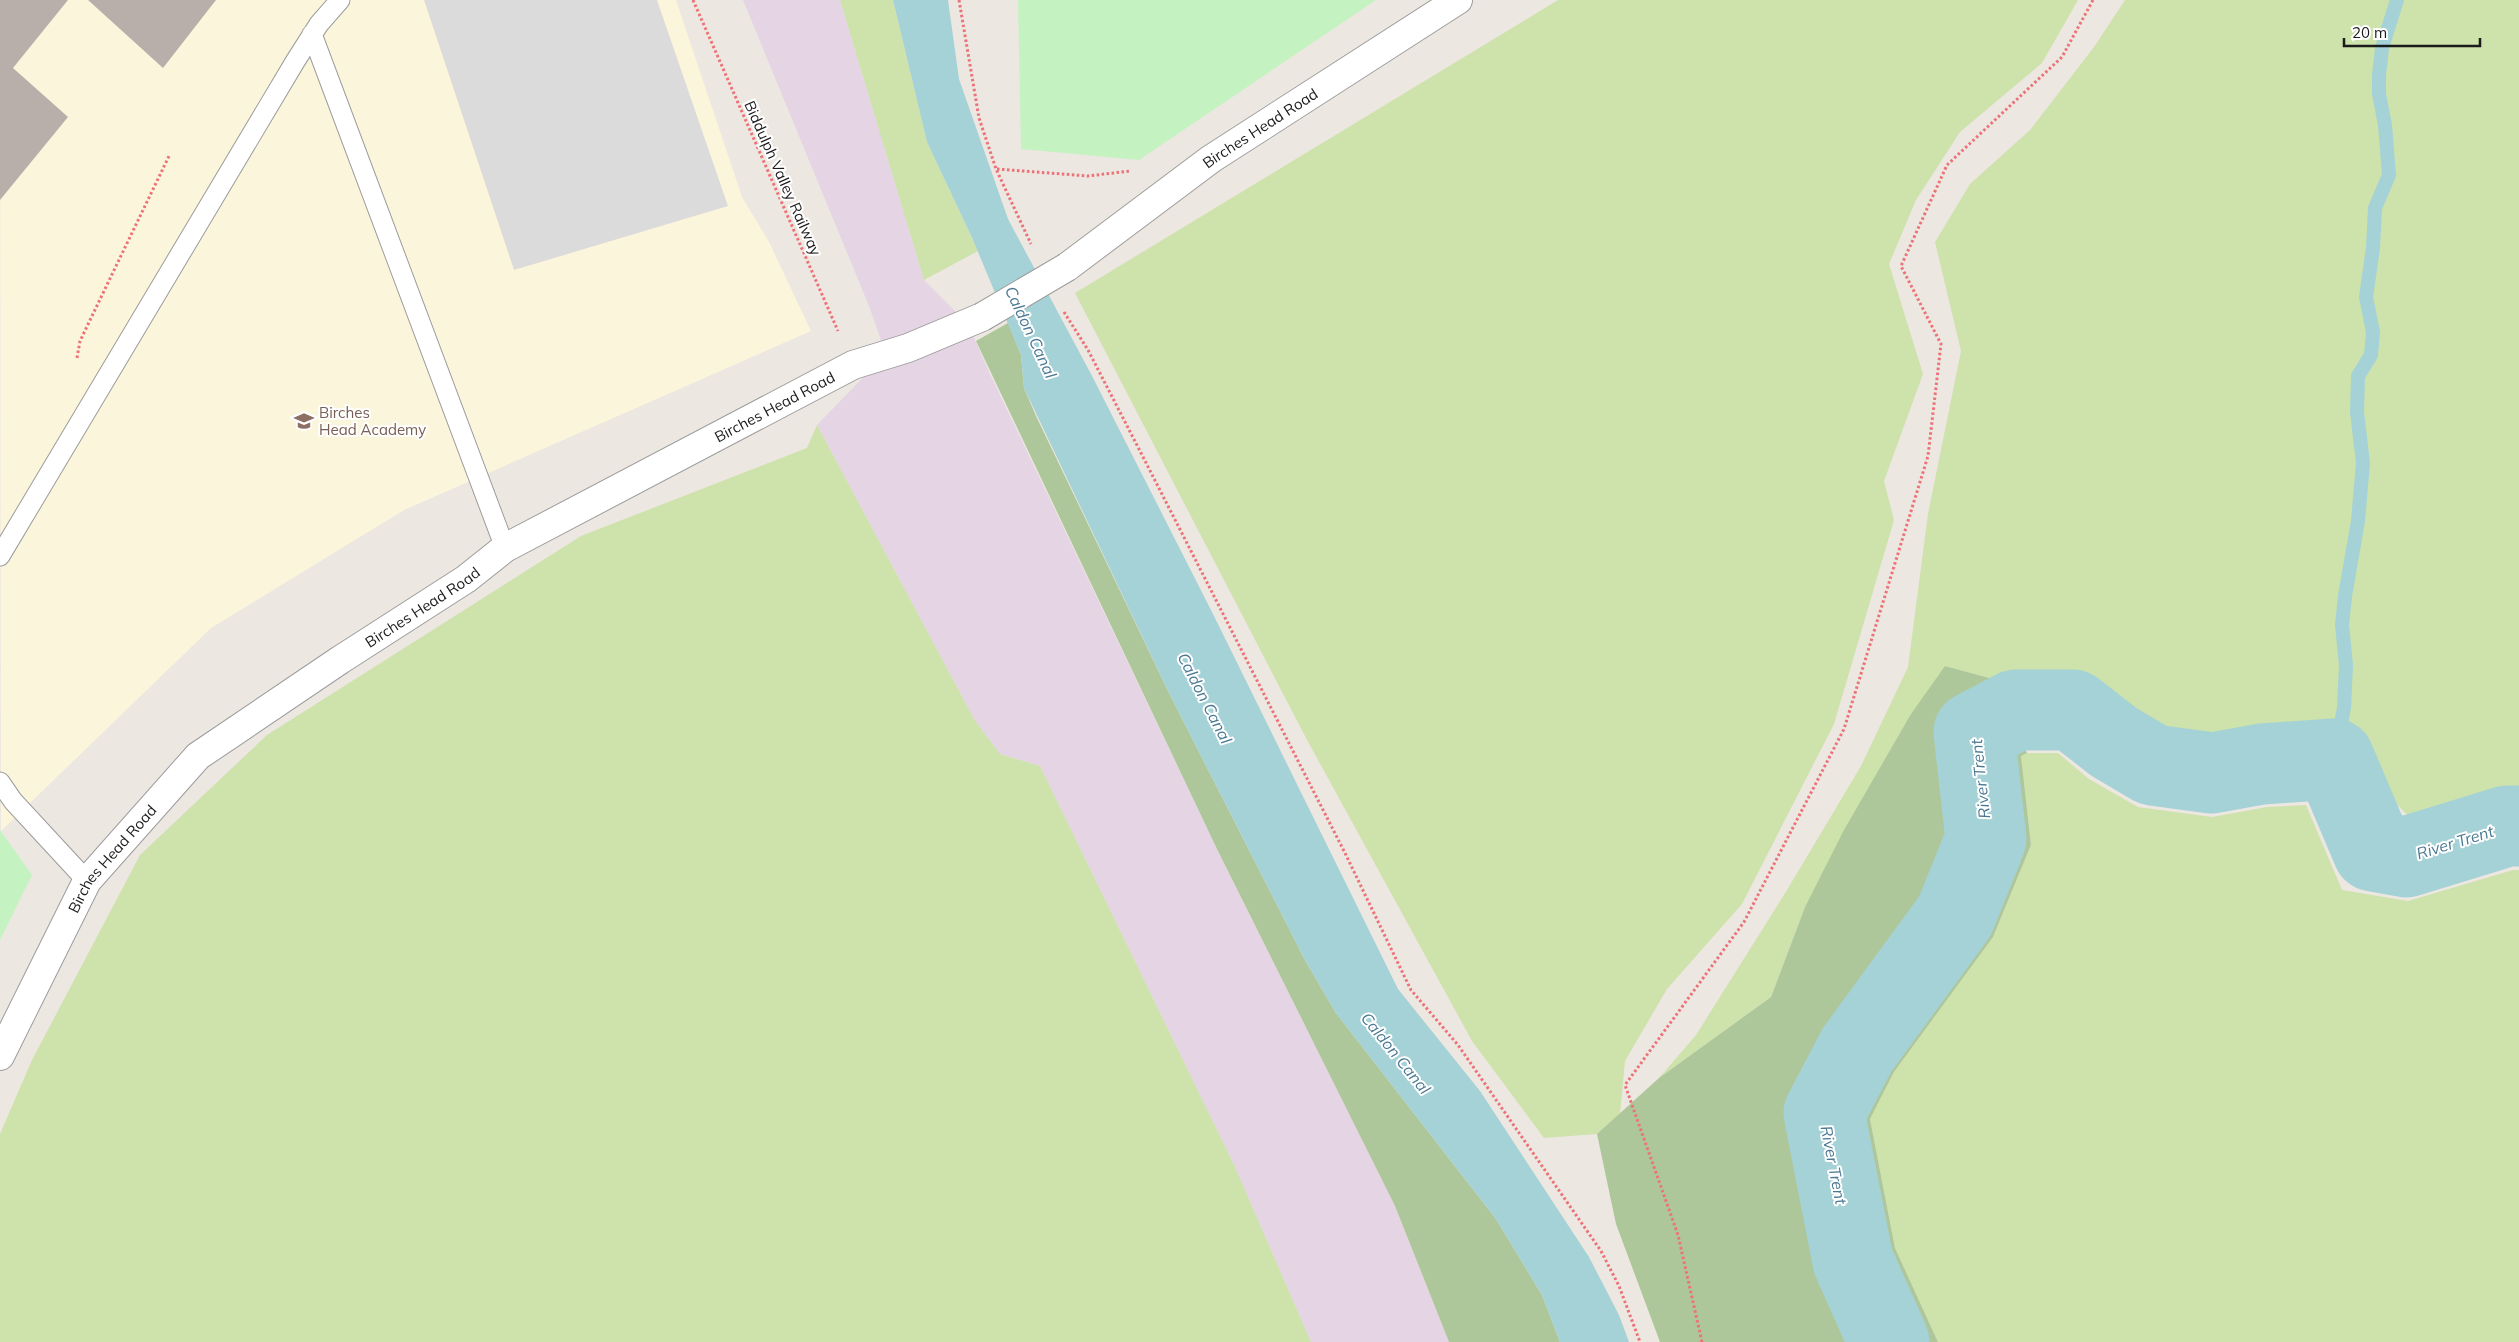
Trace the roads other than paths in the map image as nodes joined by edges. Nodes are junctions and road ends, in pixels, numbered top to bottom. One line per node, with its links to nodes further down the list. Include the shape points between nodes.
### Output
1 (340, 0): 3 (lane)
2 (1458, 0): 4 (street, Birches Head Road, bridge, via 1211,159 1067,267 982,317 908,348 853,365)
3 (312, 34): 4 (lane); 5 (lane)
4 (505, 548): 7 (street, Birches Head Road, via 466,579 198,756)
5 (0, 556)
6 (0, 782): 7 (lane, via 13,801)
7 (87, 881): 8 (street, Birches Head Road)
8 (0, 1056)

